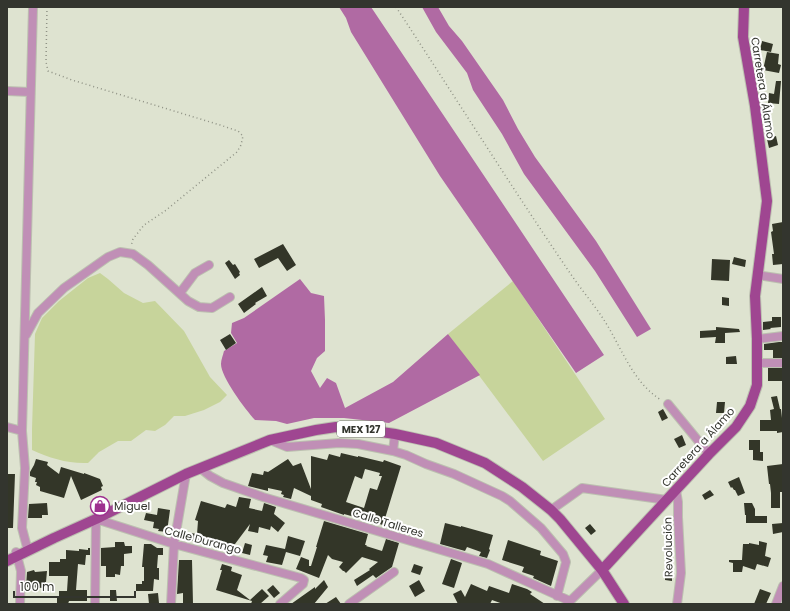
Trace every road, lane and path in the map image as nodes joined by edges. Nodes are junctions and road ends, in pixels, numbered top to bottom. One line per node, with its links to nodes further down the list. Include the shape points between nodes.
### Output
1 (33, 7): 6 (street)
2 (47, 7): 7 (path, via 48,71 220,125 238,131 243,136 237,152 144,225 133,239)
3 (396, 7): 18 (path, via 570,274 603,318 624,358 644,386)
4 (744, 7): 9 (main road, Carretera a Álamo, via 743,37 767,201)
5 (7, 91): 6 (street)
6 (30, 92): 14 (street)
7 (128, 253): 11 (street, via 148,265); 14 (street, via 120,252 108,257 64,288 38,313)
8 (209, 265): 11 (street, via 195,272)
9 (757, 275): 10 (street); 15 (main road, Carretera a Álamo, via 755,296)
10 (783, 279)
11 (180, 293): 12 (street, via 200,308 212,308)
12 (230, 297)
13 (783, 336): 15 (street)
14 (25, 338): 20 (street)
15 (758, 339): 16 (main road, Carretera a Álamo)
16 (757, 363): 17 (street); 24 (main road, Carretera a Álamo, via 757,385 750,406 736,427)
17 (783, 363)
18 (668, 404): 24 (street)
19 (7, 427): 20 (street)
20 (22, 431): 32 (street, via 25,468 22,528)
21 (395, 434): 22 (main road, MEX 127, via 336,427); 23 (street); 29 (main road, MEX 127, via 436,443 485,464)
22 (270, 440): 23 (street, via 287,447 339,443); 25 (main road, MEX 127)
23 (393, 451): 38 (street, via 454,474 510,501 540,528 563,554 566,562)
24 (709, 454): 27 (main road, Carretera a Álamo)
25 (200, 468): 26 (main road, MEX 127); 38 (street, Calle Talleres, via 230,486 488,564)
26 (186, 474): 30 (main road, MEX 127); 31 (street)
27 (676, 490): 28 (main road, Carretera a Álamo); 46 (street, Revolución, via 681,573)
28 (667, 500): 29 (street, via 582,488); 35 (main road, Carretera a Álamo)
29 (552, 510): 35 (main road, MEX 127)
30 (96, 519): 31 (street, Calle Durango); 32 (main road, MEX 127); 41 (street)
31 (174, 544): 42 (street); 43 (street, Calle Durango, via 304,580 303,584)
32 (27, 550): 33 (main road, MEX 127)
33 (14, 555): 34 (main road, MEX 127); 40 (street, via 21,571)
34 (7, 561)
35 (602, 570): 39 (street); 45 (main road, MEX 127)
36 (394, 572): 44 (street)
37 (783, 586): 47 (street)
38 (557, 596): 39 (street, Calle Talleres)
39 (568, 603)
40 (20, 604)
41 (95, 604)
42 (171, 604)
43 (280, 604)
44 (349, 604)
45 (624, 604)
46 (677, 604)
47 (776, 604)

